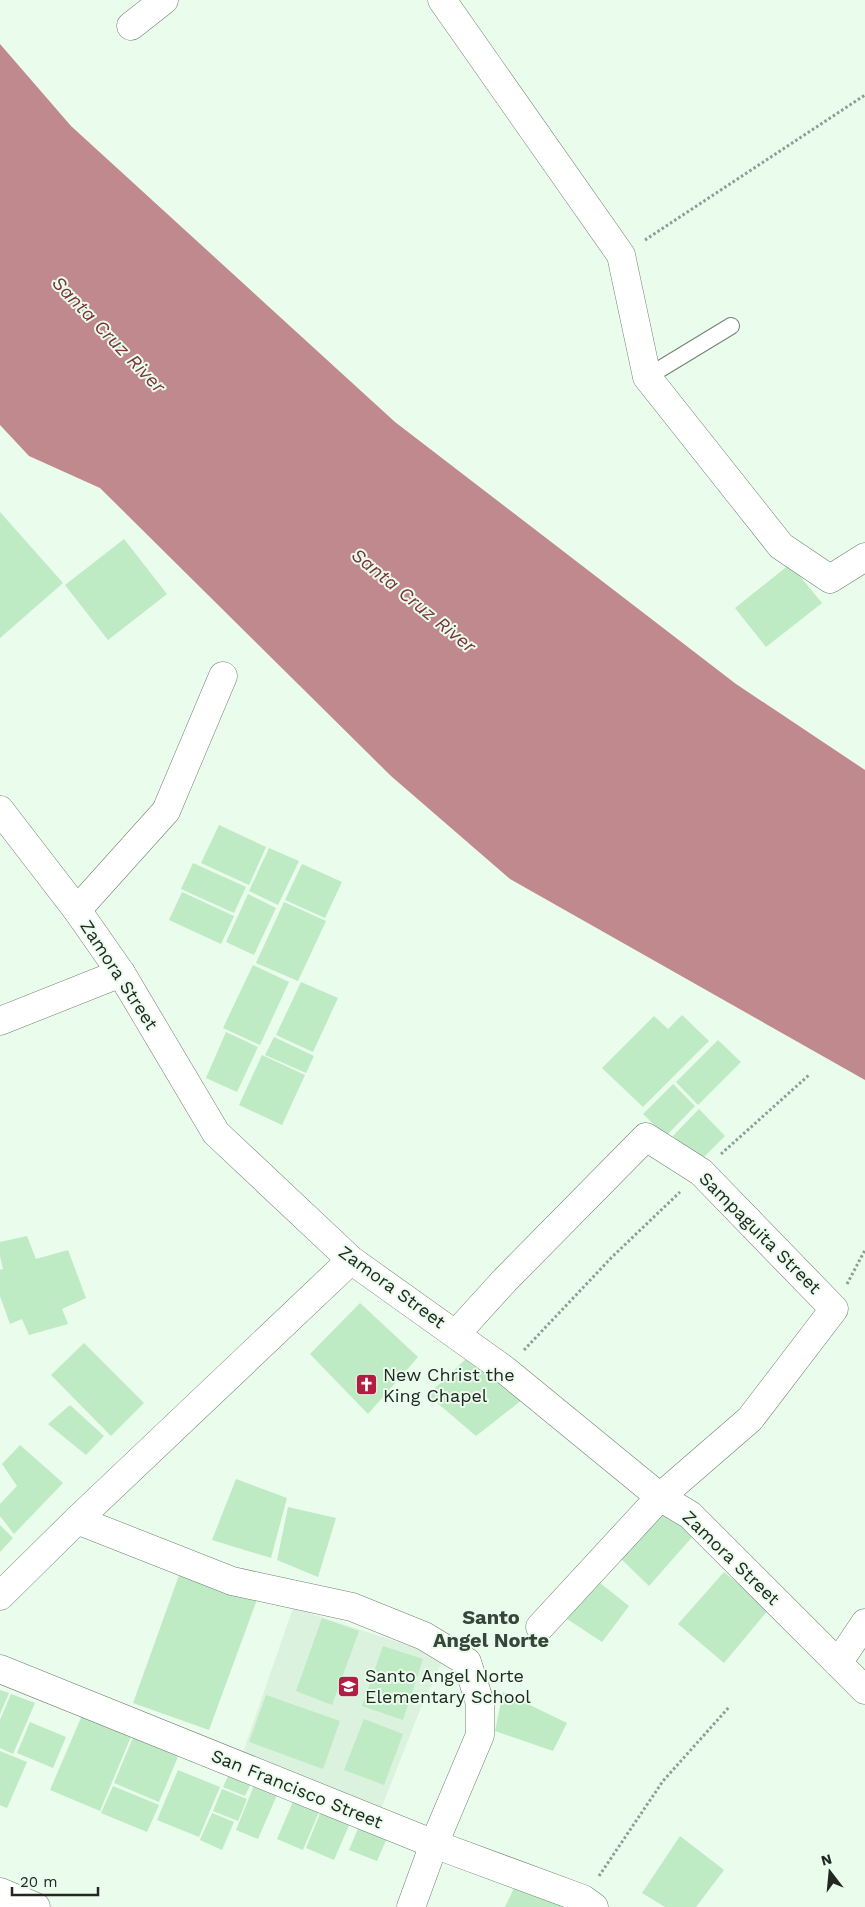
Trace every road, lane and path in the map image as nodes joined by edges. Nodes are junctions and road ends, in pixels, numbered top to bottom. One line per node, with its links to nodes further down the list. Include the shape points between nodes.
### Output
1 (164, 0): 3 (street)
2 (442, 0): 5 (street)
3 (130, 26)
4 (865, 95): 5 (path)
5 (621, 255): 7 (street)
6 (731, 326): 7 (lane)
7 (647, 377): 8 (street, via 781,546 830,579)
8 (865, 558)
9 (223, 676): 11 (street, via 166,811)
10 (0, 810): 11 (street, Zamora Street)
11 (78, 910): 12 (street, Zamora Street)
12 (121, 972): 13 (street); 17 (street, Zamora Street, via 216,1133)
13 (0, 1021)
14 (809, 1075): 15 (path)
15 (701, 1172): 18 (street, Sampaguita Street); 19 (street, Sampaguita Street, via 646,1137 504,1280); 20 (path, via 612,1257)
16 (865, 1250): 18 (path)
17 (351, 1260): 19 (street, Zamora Street); 22 (street)
18 (834, 1309): 21 (street, Sampaguita Street, via 750,1419)
19 (456, 1334): 20 (street, Zamora Street)
20 (505, 1370): 21 (street, Zamora Street)
21 (660, 1497): 25 (street, Sampaguita Street); 26 (street, Zamora Street, via 690,1515)
22 (77, 1520): 23 (street); 30 (street, via 232,1581 352,1608 424,1636 467,1662 480,1703 480,1735)
23 (0, 1596)
24 (865, 1623): 26 (street)
25 (540, 1628)
26 (838, 1663): 28 (street, Zamora Street)
27 (0, 1670): 30 (street, San Francisco Street)
28 (865, 1690)
29 (730, 1706): 32 (path, via 663,1781)
30 (434, 1844): 32 (street, San Francisco Street); 34 (street)
31 (0, 1892): 33 (street)
32 (589, 1903)
33 (36, 1907)
34 (411, 1907)

